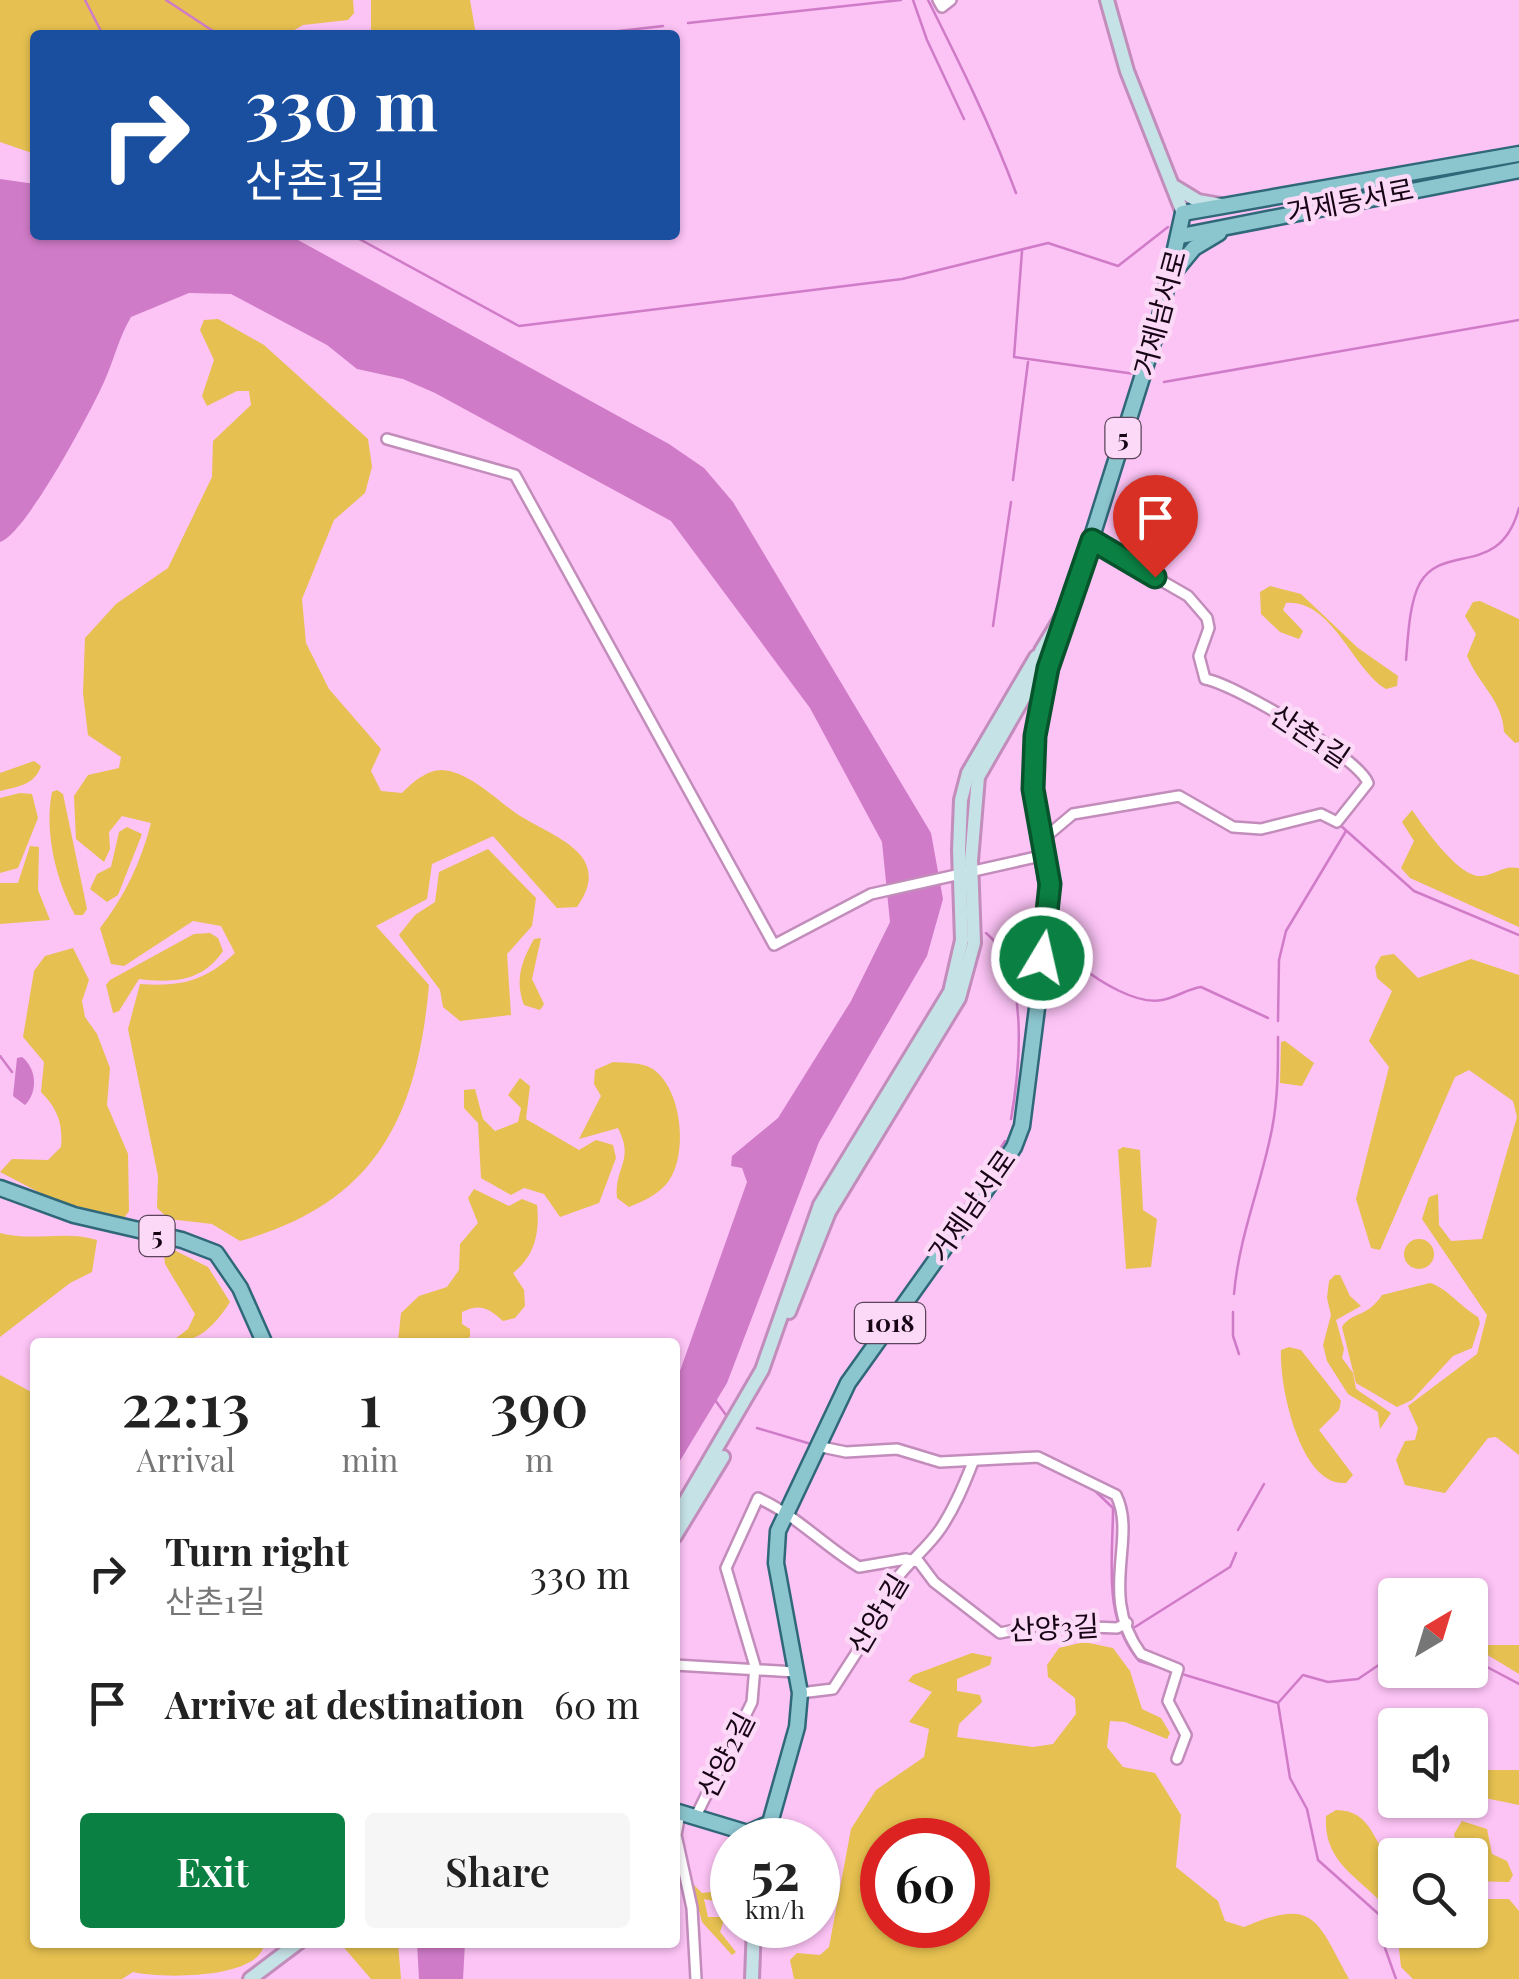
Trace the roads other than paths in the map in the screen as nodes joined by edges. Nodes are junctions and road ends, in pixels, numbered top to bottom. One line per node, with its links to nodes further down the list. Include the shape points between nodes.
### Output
1 (938, 0): 2 (street, via 942,7)
2 (951, 0)
3 (1107, 0): 7 (street, 거제남서로)
4 (1519, 154): 9 (main road, 거제동서로)
5 (1519, 170): 8 (main road, 거제동서로)
6 (1519, 177): 8 (street)
7 (1171, 182): 9 (street, via 1198,200); 10 (street, 거제남서로)
8 (1349, 200): 11 (main road, 거제동서로)
9 (1228, 205): 10 (main road, 거제동서로)
10 (1183, 213): 12 (main road, 거제남서로 / 5)
11 (1233, 226): 12 (main road, 거제동서로); 13 (main road, via 1194,248)
12 (1181, 236): 13 (main road, 거제남서로 / 5)
13 (1172, 275): 15 (main road, 거제남서로 / 5)
14 (386, 439): 20 (street, via 515,475 774,945 871,894)
15 (1092, 540): 16 (main road, 거제남서로 / 5); 19 (street, 산촌1길, via 1188,596 1207,618 1199,656 1205,679 1270,707 1354,764 1368,783 1337,822 1321,814 1261,829 1232,827 1179,796 1073,814)
16 (1049, 652): 17 (street); 18 (main road, 거제남서로); 20 (street, via 968,772 961,800)
17 (1023, 696): 18 (main road, via 1035,693); 20 (street, via 978,777)
18 (1039, 705): 19 (main road, 거제남서로 / 1018, via 1033,789)
19 (1044, 848): 20 (street); 23 (main road, 거제남서로 / 1018, via 1050,906 1019,1135 848,1383)
20 (961, 874): 25 (street, via 962,940 950,992 820,1206 762,1370); 27 (street, via 974,943 960,998 828,1212 756,1398)
21 (0, 1188): 22 (main road, 5, via 216,1253)
22 (262, 1338)
23 (817, 1446): 24 (street, via 897,1449 940,1462); 26 (main road, 거제남서로 / 1018)
24 (973, 1462): 28 (street, 산양1길, via 940,1530); 29 (street, via 1038,1456 1116,1494 1122,1513)
25 (680, 1510)
26 (788, 1512): 28 (street, via 859,1567); 31 (street, 산양2길, via 758,1498 726,1568); 32 (main road, 거제남서로 / 1018, via 778,1532 776,1564)
27 (680, 1527)
28 (912, 1559): 29 (street, 산양3길, via 1000,1632 1040,1625); 33 (street, 산양1길, via 834,1689)
29 (1122, 1626): 34 (street, via 1141,1654 1178,1668 1168,1701 1186,1735)
30 (680, 1665): 31 (street)
31 (755, 1666): 32 (street); 36 (street, 산양2길, via 752,1702)
32 (796, 1672): 33 (main road, 거제남서로 / 1018)
33 (800, 1693): 37 (main road, 거제남서로 / 1018)
34 (1177, 1759)
35 (680, 1813): 36 (main road, 거제남서로 / 1018)
36 (696, 1816): 38 (main road, 거제남서로 / 1018)
37 (771, 1818)
38 (710, 1821)
39 (680, 1853): 43 (street)
40 (292, 1948): 42 (street)
41 (753, 1948): 44 (street)
42 (250, 1979)
43 (696, 1979)
44 (752, 1979)

